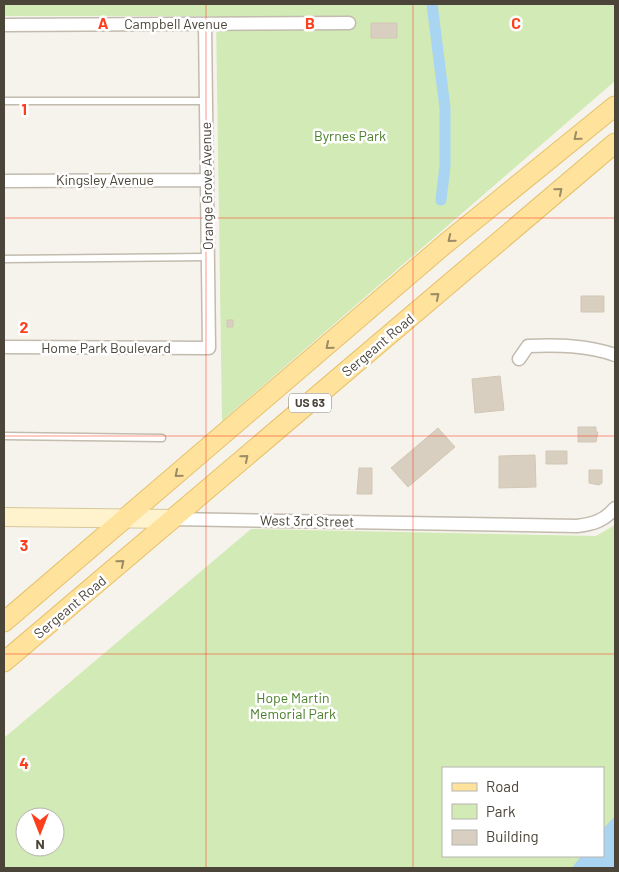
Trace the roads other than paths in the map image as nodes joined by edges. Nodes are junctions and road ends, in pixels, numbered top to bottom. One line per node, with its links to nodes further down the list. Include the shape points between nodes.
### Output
1 (349, 23): 2 (street, Campbell Avenue)
2 (205, 24): 3 (street, Campbell Avenue); 5 (street, Orange Grove Avenue)
3 (4, 25)
4 (4, 100): 5 (lane)
5 (206, 100): 9 (street, Orange Grove Avenue)
6 (615, 106): 20 (main road, US 63, one-way to 20, via 445,244)
7 (615, 143): 21 (main road, Sergeant Road / US 63, one-way to 7)
8 (4, 180): 9 (street, Kingsley Avenue)
9 (207, 180): 10 (street, Orange Grove Avenue)
10 (208, 257): 11 (lane); 13 (street, Orange Grove Avenue)
11 (4, 259)
12 (4, 348): 13 (street, Home Park Boulevard)
13 (209, 348)
14 (615, 355): 15 (street, via 598,349 528,346)
15 (519, 359)
16 (4, 436): 17 (lane)
17 (162, 438)
18 (612, 512): 21 (street, West 3rd Street, via 594,524 577,526)
19 (4, 518): 20 (street, West 3rd Street)
20 (128, 518): 21 (street, West 3rd Street); 22 (main road, US 63)
21 (173, 519): 23 (main road, Sergeant Road / US 63, one-way to 21)
22 (4, 622)
23 (4, 662)

